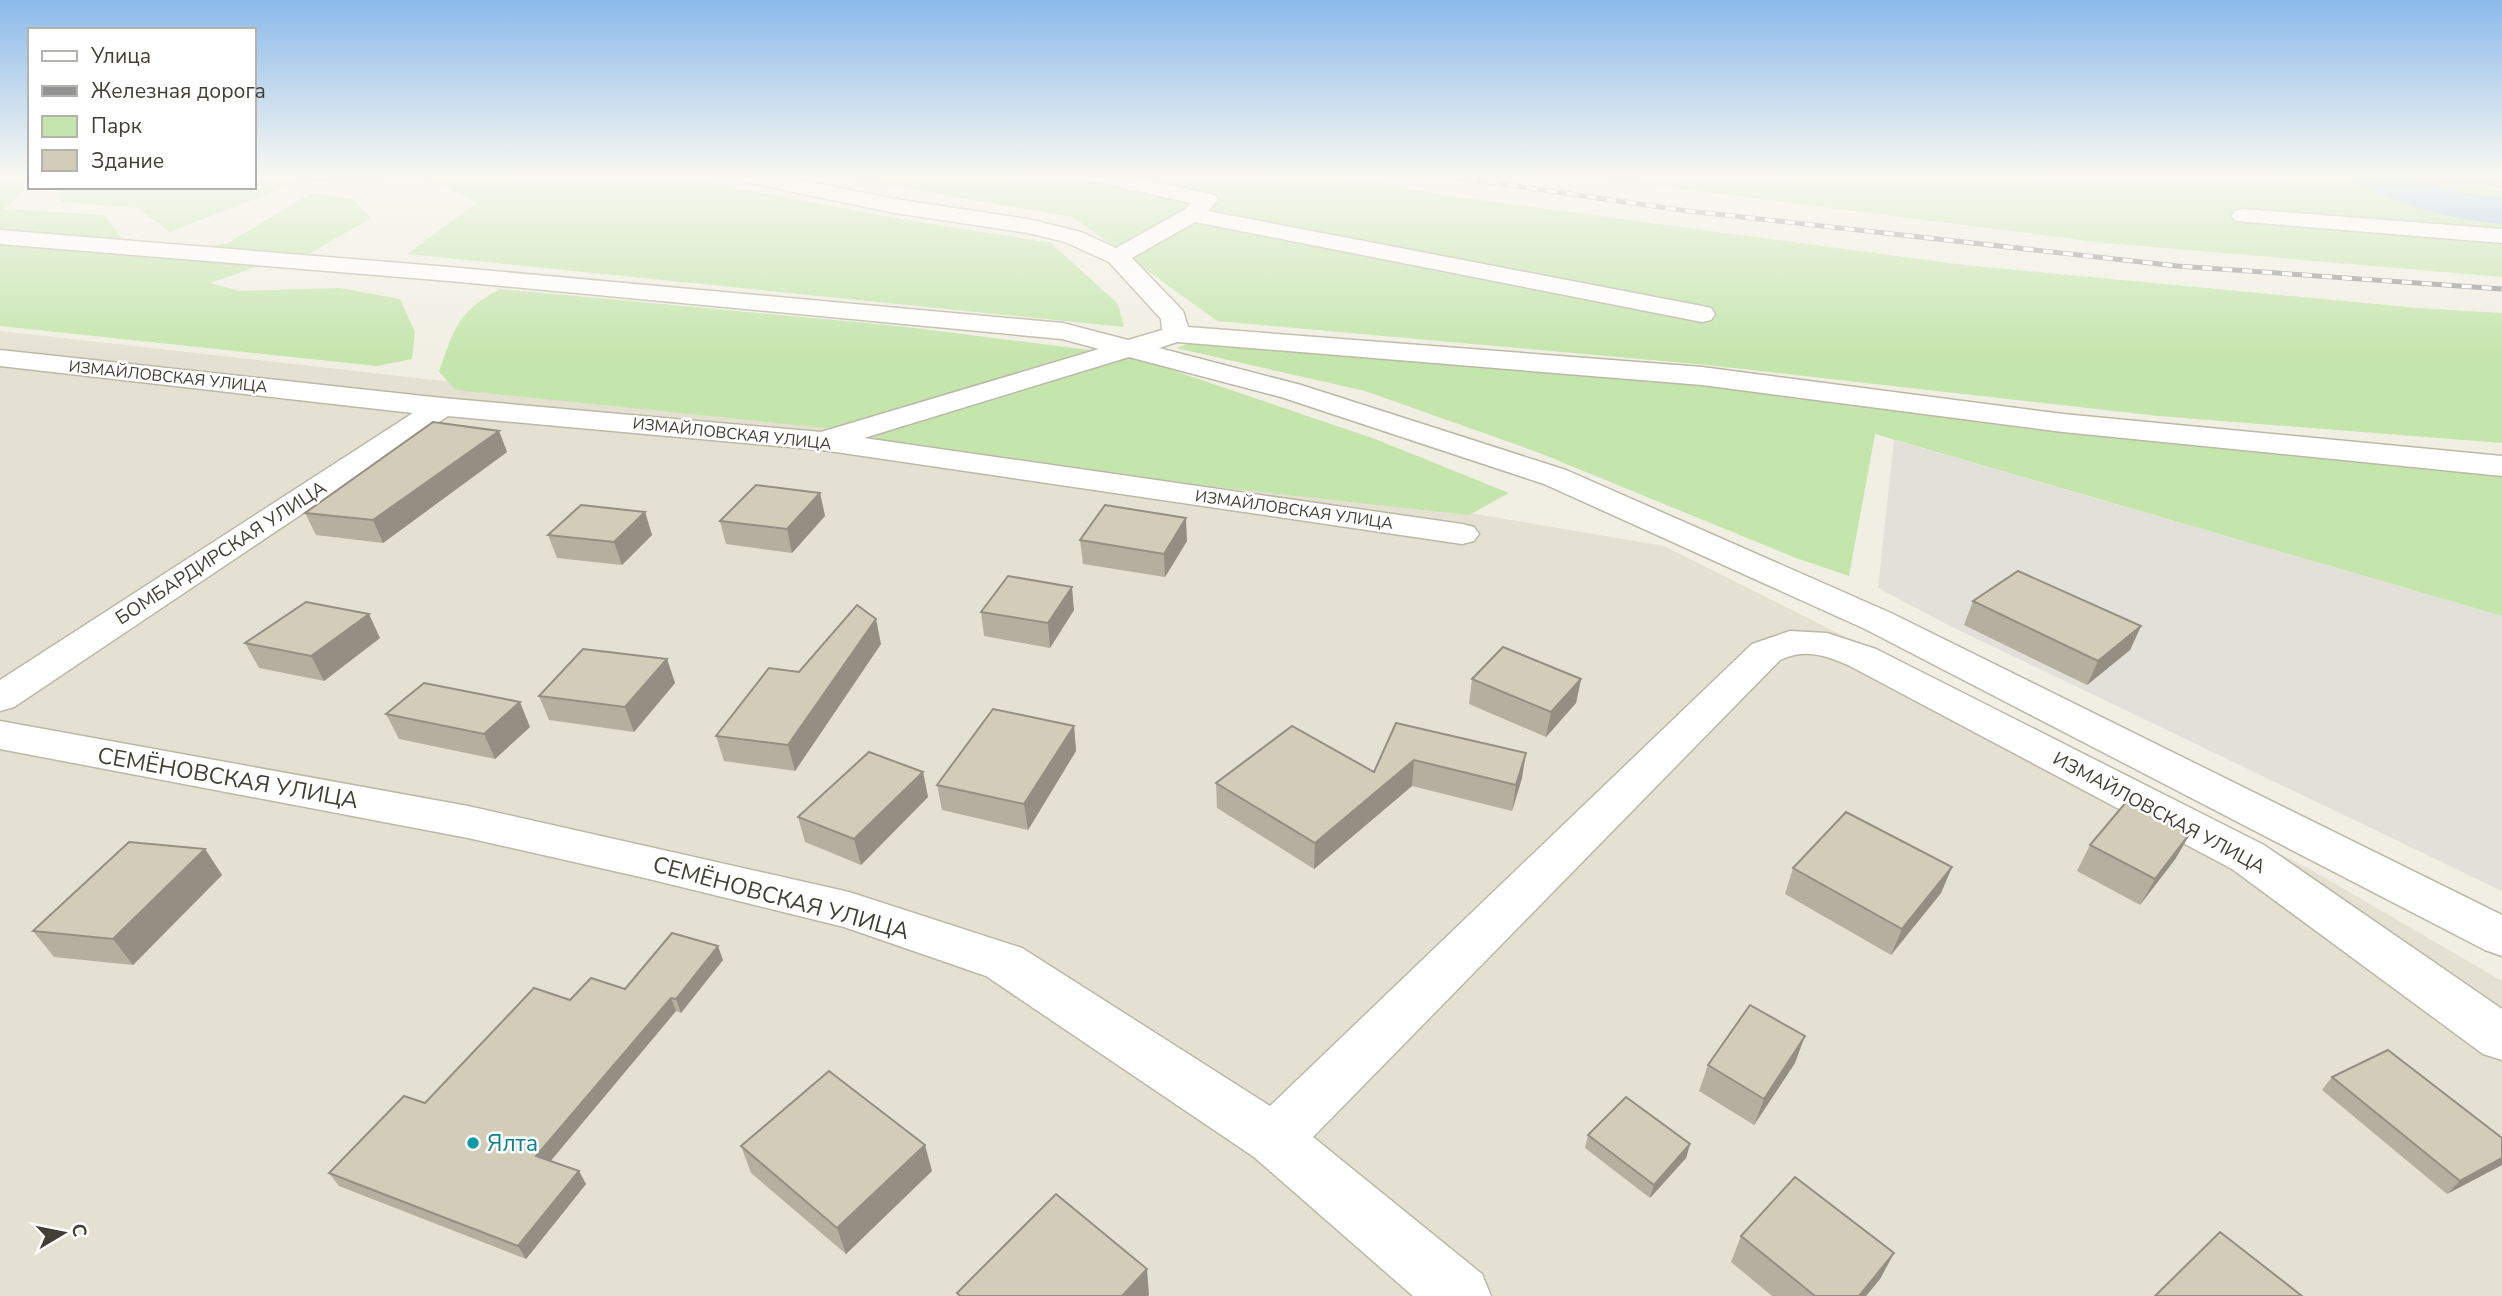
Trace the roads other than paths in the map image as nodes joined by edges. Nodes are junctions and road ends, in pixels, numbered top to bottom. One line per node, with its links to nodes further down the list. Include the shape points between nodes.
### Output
1 (1071, 236): 5 (street)
2 (1154, 236): 5 (street)
3 (1303, 236): 6 (street)
4 (0, 237): 8 (street, via 832,308 1063,331)
5 (1117, 257): 7 (street, via 1174,317)
6 (1702, 314)
7 (1176, 334): 8 (street); 12 (street, via 1702,376 2063,422)
8 (1134, 349): 11 (street); 16 (street, via 1290,391 1555,477 1878,621)
9 (0, 358): 10 (street, ИЗМАЙЛОВСКАЯ УЛИЦА)
10 (442, 407): 11 (street, ИЗМАЙЛОВСКАЯ УЛИЦА); 14 (street, БОМБАРДИРСКАЯ УЛИЦА)
11 (822, 441): 13 (street, ИЗМАЙЛОВСКАЯ УЛИЦА)
12 (2502, 466)
13 (1462, 534)
14 (0, 698)
15 (0, 735): 18 (street, СЕМЁНОВСКАЯ УЛИЦА, via 468,822 849,910 1004,962)
16 (2502, 937)
17 (2502, 1038): 18 (street, ИЗМАЙЛОВСКАЯ УЛИЦА, via 2248,857 1862,657 1815,642 1786,643 1766,652)
18 (1274, 1139): 19 (street, СЕМЁНОВСКАЯ УЛИЦА)
19 (1460, 1296)

